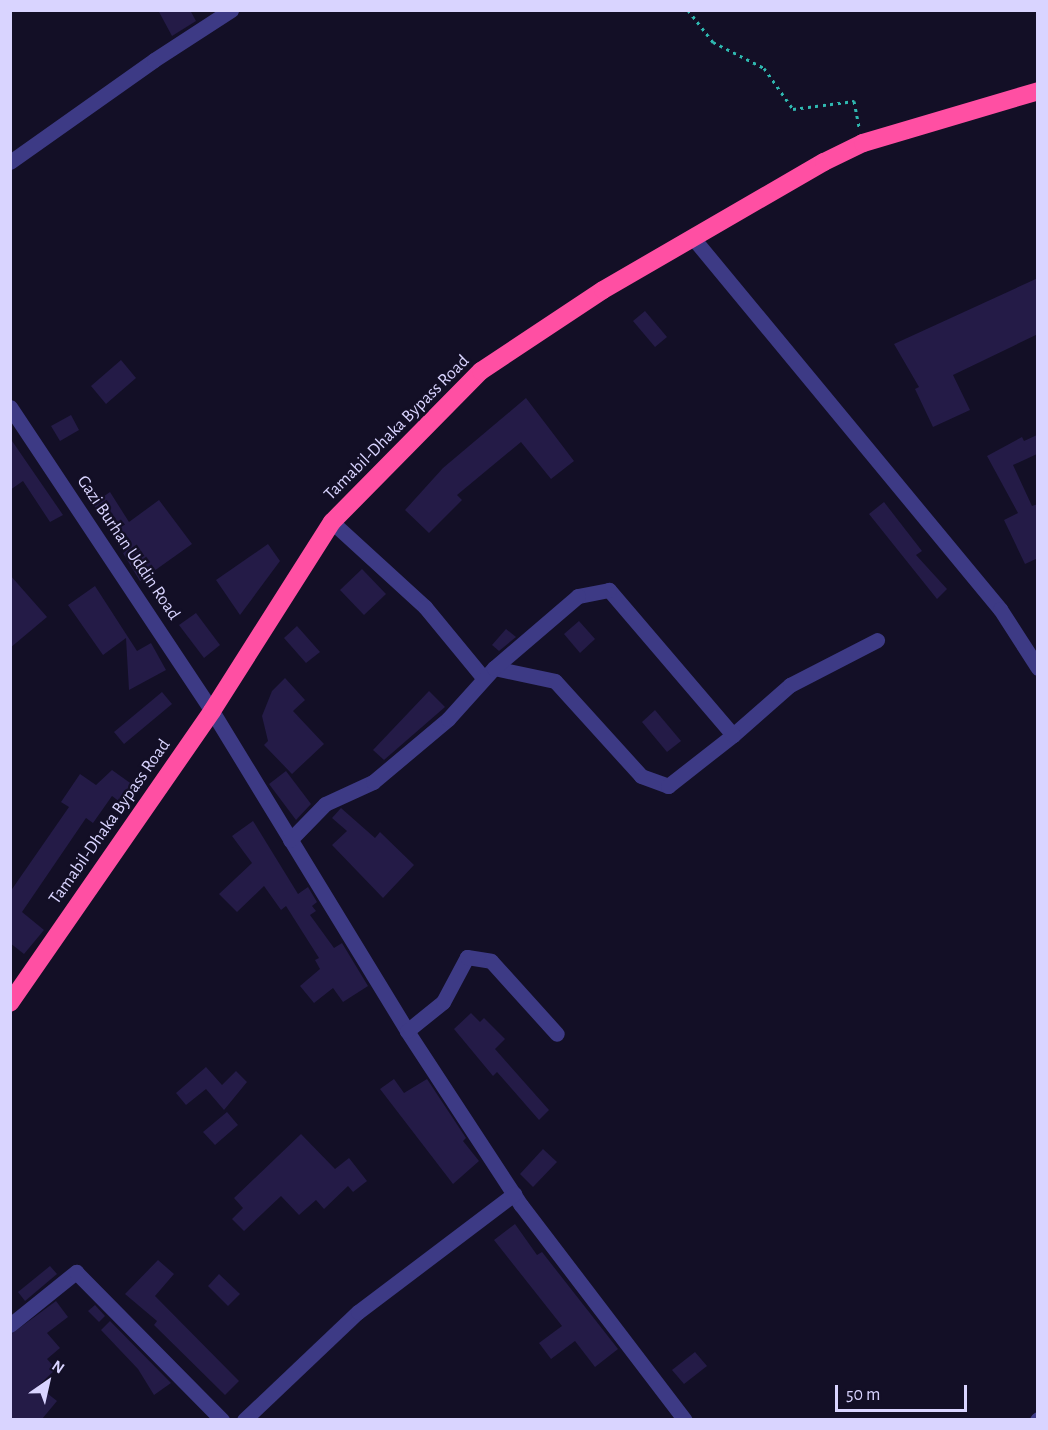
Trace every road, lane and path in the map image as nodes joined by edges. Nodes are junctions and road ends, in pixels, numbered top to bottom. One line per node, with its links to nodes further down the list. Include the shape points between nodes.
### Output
1 (231, 10): 5 (street)
2 (688, 10): 4 (path, via 713,42 764,68 793,109 854,101)
3 (1038, 91): 4 (highway, Tamabil-Dhaka Bypass Road)
4 (863, 143): 6 (highway, Tamabil-Dhaka Bypass Road)
5 (10, 162)
6 (693, 238): 8 (highway, Tamabil-Dhaka Bypass Road, via 603,290 481,371); 10 (street, via 1000,609)
7 (10, 407): 12 (street, Gazi Burhan Uddin Road)
8 (332, 522): 11 (street, via 425,607); 12 (highway, Tamabil-Dhaka Bypass Road)
9 (877, 640): 13 (street, via 790,684)
10 (1038, 668)
11 (487, 671): 13 (street, via 555,681 641,776 668,786); 13 (street, via 578,596 609,590); 14 (street, via 448,719 373,782 325,804)
12 (212, 711): 14 (street, Gazi Burhan Uddin Road); 15 (highway, Tamabil-Dhaka Bypass Road)
13 (733, 735)
14 (290, 840): 16 (street, Gazi Burhan Uddin Road)
15 (10, 1003)
16 (407, 1031): 17 (street, via 443,1002 468,957 491,961); 18 (street, Gazi Burhan Uddin Road)
17 (557, 1034)
18 (514, 1194): 21 (street, via 358,1312); 22 (street, Gazi Burhan Uddin Road)
19 (10, 1325): 20 (street, via 76,1272)
20 (222, 1419)
21 (244, 1419)
22 (685, 1419)

